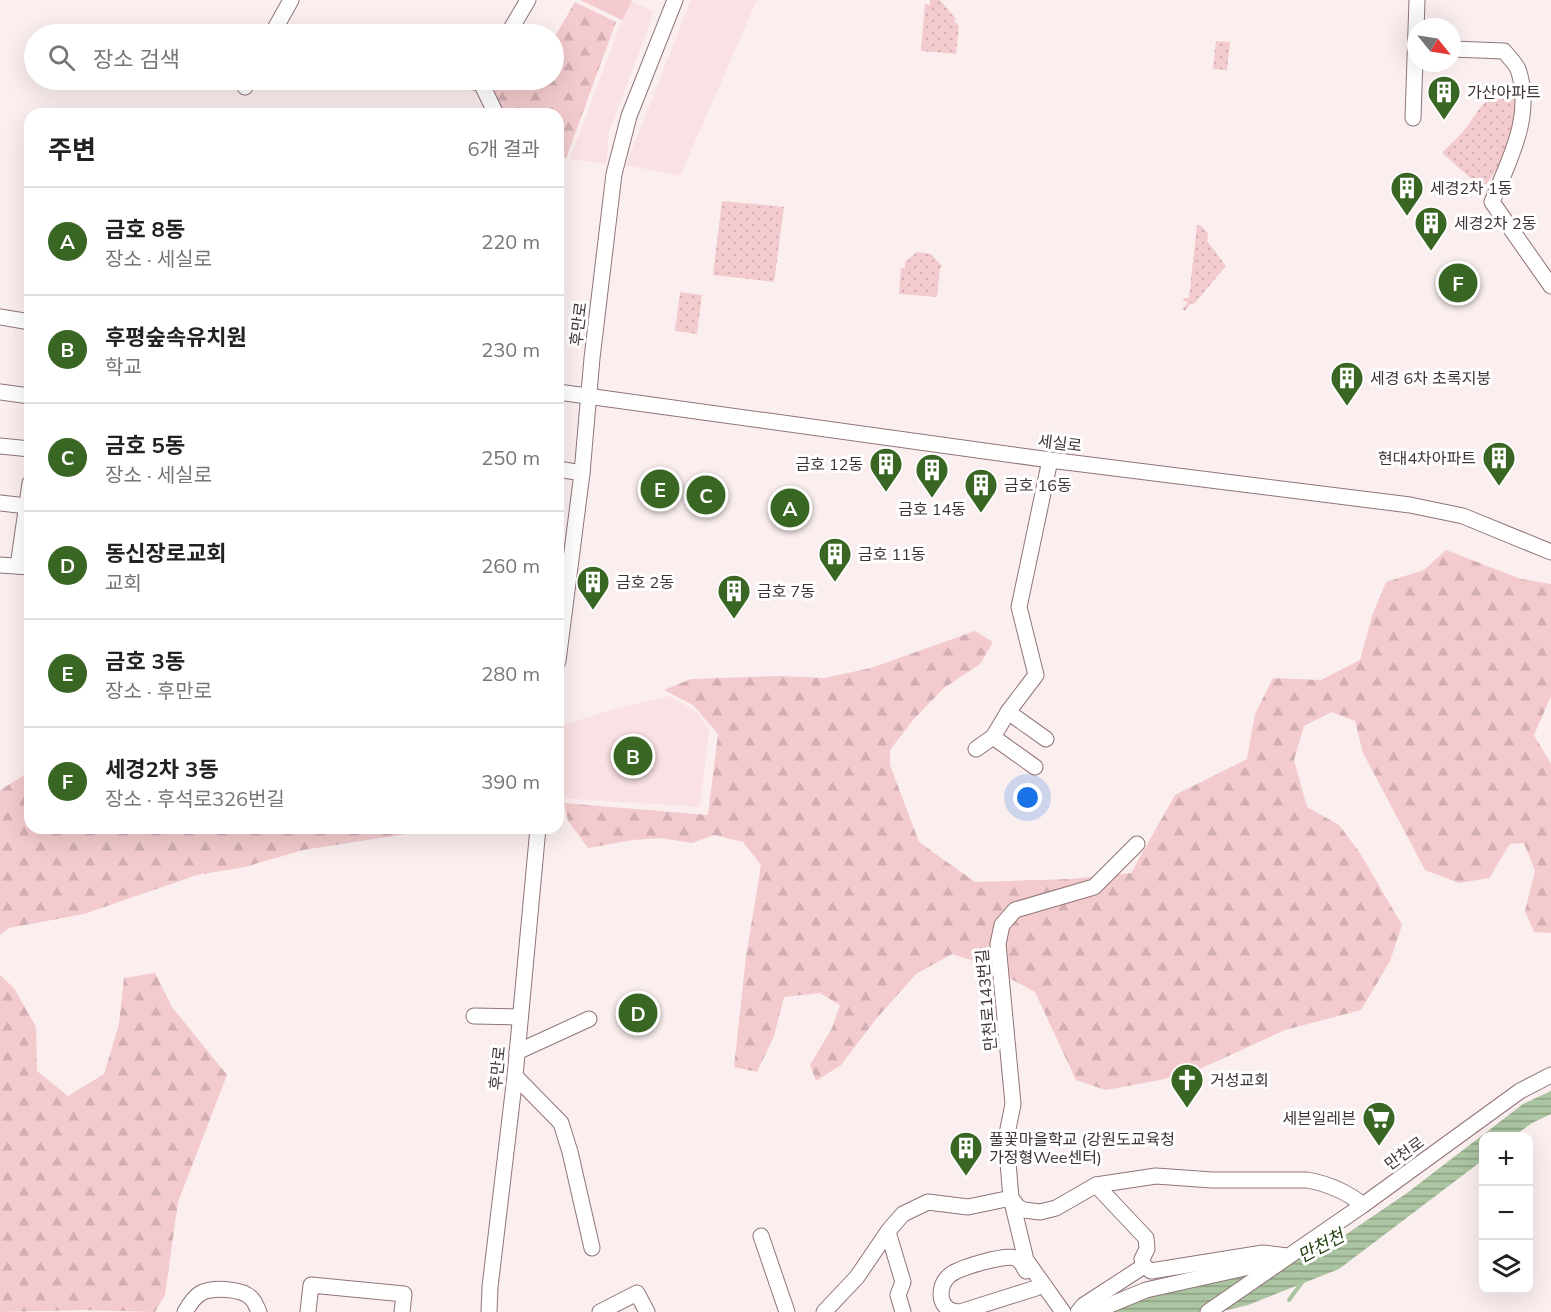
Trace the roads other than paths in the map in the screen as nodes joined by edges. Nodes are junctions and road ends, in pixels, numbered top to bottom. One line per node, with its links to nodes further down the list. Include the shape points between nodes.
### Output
1 (291, 0): 6 (street)
2 (528, 0): 7 (street)
3 (675, 0): 19 (street, 후만로, via 629,116 614,174)
4 (1416, 0): 5 (street)
5 (1416, 18)
6 (278, 24)
7 (514, 24)
8 (1461, 49): 13 (street, via 1504,51 1517,68 1524,103 1518,138 1491,202)
9 (1415, 72): 12 (street)
10 (486, 90): 11 (street)
11 (493, 108)
12 (1413, 118)
13 (1551, 286)
14 (0, 317): 15 (street)
15 (24, 321)
16 (0, 392): 18 (street)
17 (564, 393): 19 (street, 세실로)
18 (24, 395)
19 (589, 396): 22 (street, 세실로); 24 (street, 후만로)
20 (0, 446): 21 (street)
21 (24, 448)
22 (1050, 460): 27 (street, 세실로, via 1410,505 1463,516); 31 (street, via 1019,607 1036,675)
23 (564, 470): 24 (street)
24 (582, 472): 30 (street, 후만로)
25 (0, 503): 26 (street)
26 (24, 506)
27 (1551, 552)
28 (0, 565): 29 (street)
29 (24, 567)
30 (564, 603)
31 (1008, 712): 32 (street); 33 (street)
32 (993, 737): 34 (street); 35 (street)
33 (1046, 739)
34 (976, 749)
35 (1035, 767)
36 (537, 834): 39 (street, 후만로)
37 (1137, 844): 45 (street, 만천로143번길, via 1094,886 1016,910 1002,925 998,944 1013,1104 1005,1139)
38 (474, 1016): 39 (street)
39 (520, 1017): 41 (street, 후만로)
40 (589, 1019): 41 (street)
41 (517, 1052): 43 (street, 후만로)
42 (1551, 1075): 46 (street, 만천로, via 1520,1091)
43 (515, 1076): 49 (street, via 561,1123); 57 (street, 후만로)
44 (1096, 1185): 45 (street, via 1048,1211 1024,1210); 46 (street, via 1156,1176 1307,1180 1348,1193); 51 (street, via 1146,1238)
45 (1011, 1198): 47 (street, via 968,1207 928,1202 903,1214); 64 (street, 만천로143번길, via 1026,1260)
46 (1363, 1205): 50 (street, 만천로)
47 (888, 1232): 61 (street, via 857,1277); 62 (street, via 903,1282 898,1295)
48 (761, 1236): 60 (street)
49 (592, 1248)
50 (1282, 1260): 51 (street, via 1263,1253 1151,1271); 66 (street, via 1146,1290); 67 (street, 만천로)
51 (1144, 1266): 65 (street)
52 (1036, 1288): 52 (street, via 1018,1259 1004,1257 948,1276 942,1303 945,1308 960,1312); 63 (street)
53 (185, 1312): 54 (street, via 202,1292 232,1290 252,1299)
54 (259, 1312)
55 (308, 1312): 56 (street, via 311,1285 404,1294)
56 (402, 1312)
57 (489, 1312)
58 (600, 1312): 59 (street, via 637,1293)
59 (647, 1312)
60 (787, 1312)
61 (824, 1312)
62 (903, 1312)
63 (1052, 1312)
64 (1063, 1312)
65 (1078, 1312)
66 (1093, 1312)
67 (1208, 1312)

